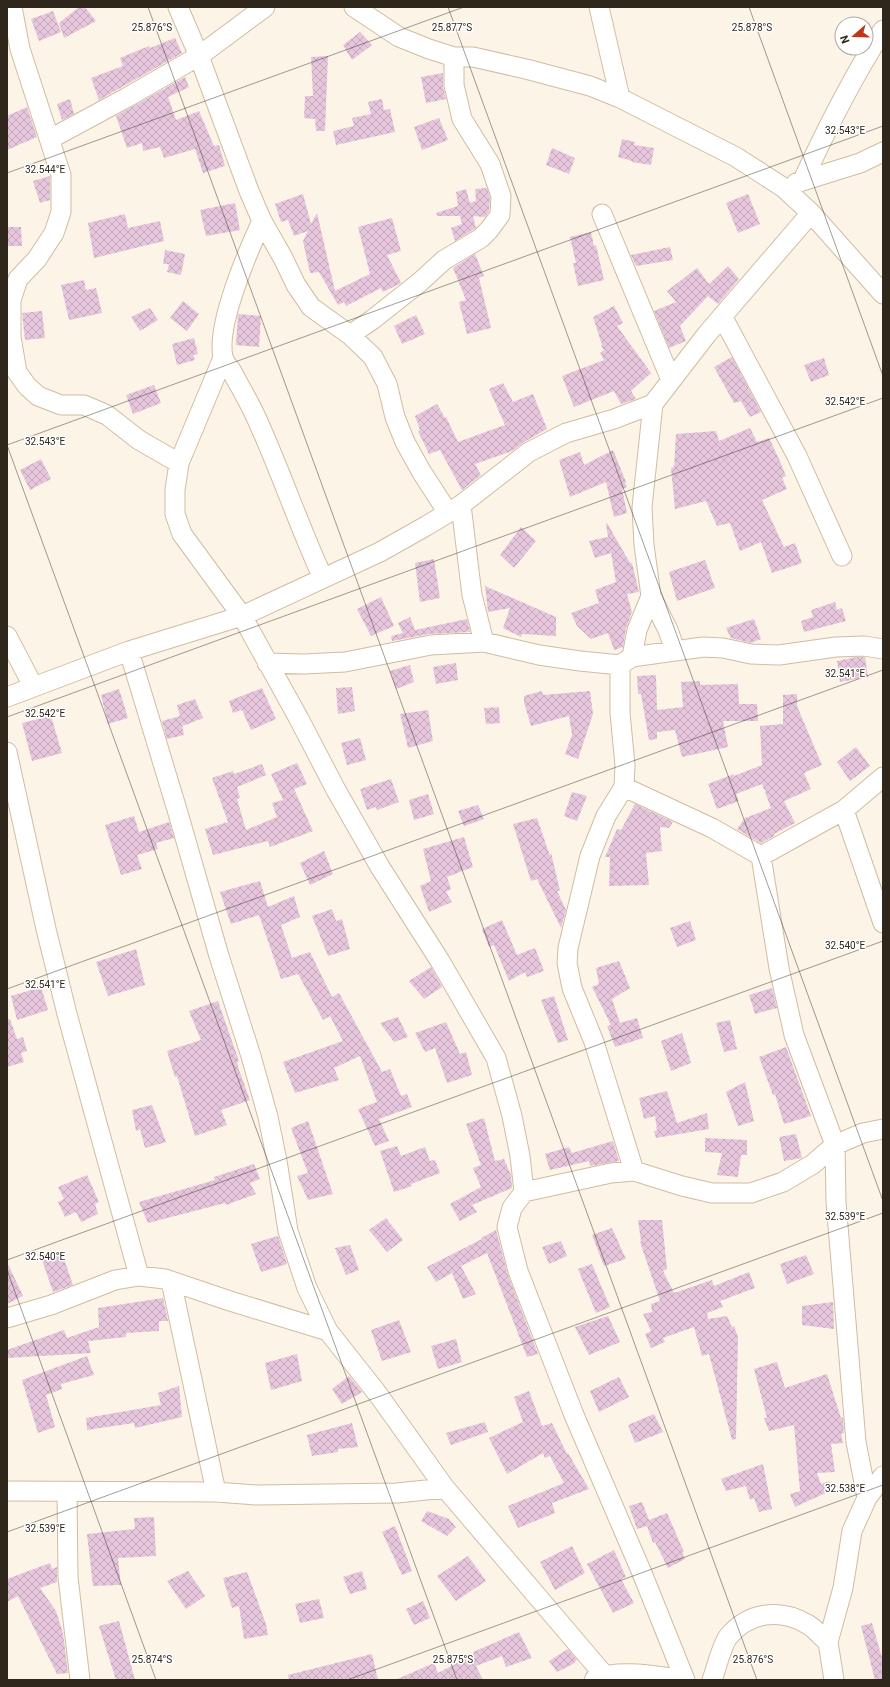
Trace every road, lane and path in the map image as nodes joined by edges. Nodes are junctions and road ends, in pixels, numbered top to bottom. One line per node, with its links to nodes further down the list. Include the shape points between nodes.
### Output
1 (12, 7): 10 (street, via 20,49)
2 (178, 7): 7 (street)
3 (265, 7): 7 (street)
4 (354, 7): 8 (street, via 399,37)
5 (599, 7): 9 (street)
6 (883, 30): 12 (street, via 862,62 826,129)
7 (199, 56): 10 (street); 16 (street)
8 (454, 57): 9 (street, via 473,58 526,69 590,86); 20 (street, via 454,85 462,119 490,164 501,196 500,215 481,238 444,260 420,282)
9 (620, 98): 13 (street, via 736,157)
10 (50, 139): 17 (street, via 61,175 61,212 54,233)
11 (883, 152): 12 (street, via 860,163)
12 (803, 180): 13 (street)
13 (784, 188): 14 (street)
14 (811, 213): 18 (street); 19 (street)
15 (602, 214): 22 (street)
16 (262, 222): 20 (street, via 296,285 311,307); 21 (street, via 238,278 222,342)
17 (11, 289): 24 (street, via 11,337 17,372 27,386 38,396 61,406 84,405 107,415 139,440)
18 (883, 294)
19 (722, 316): 22 (street); 26 (street, via 797,456)
20 (350, 335): 25 (street, via 373,357 387,384 395,417 405,442 421,471)
21 (223, 358): 24 (street); 27 (street, via 273,454 309,549)
22 (671, 380): 23 (street)
23 (653, 404): 25 (street, via 566,433 529,452); 28 (street, via 642,507)
24 (179, 463): 29 (street, via 175,490 176,514 182,534)
25 (454, 509): 27 (street, via 380,552); 31 (street)
26 (842, 556)
27 (323, 578): 29 (street)
28 (651, 596): 33 (street); 35 (street)
29 (242, 616): 34 (street); 36 (street)
30 (7, 636): 37 (street)
31 (484, 642): 35 (street, via 540,655); 36 (street, via 423,646 345,662)
32 (883, 649): 33 (street, via 864,646 836,647 779,655 751,654 703,646)
33 (675, 650): 35 (street)
34 (129, 651): 37 (street); 52 (street, via 257,1079 277,1160 288,1231 307,1288)
35 (626, 661): 41 (street, via 620,714 625,765)
36 (267, 663): 48 (street, via 380,867 440,961 496,1058 512,1116)
37 (33, 686): 38 (street)
38 (7, 697)
39 (7, 752): 49 (street, via 67,1014)
40 (883, 777): 42 (street)
41 (624, 787): 43 (street, via 712,828); 47 (street, via 596,837 568,948 567,963 572,988 594,1042)
42 (844, 810): 43 (street); 44 (street)
43 (761, 856): 46 (street, via 779,968 794,1035)
44 (883, 923)
45 (883, 1129): 46 (street, via 863,1133)
46 (835, 1145): 47 (street, via 813,1164 783,1182 751,1193 712,1193); 58 (street, via 836,1202 856,1434)
47 (634, 1171): 48 (street, via 611,1172)
48 (524, 1192): 63 (street, via 512,1208 507,1227 518,1271 574,1415)
49 (139, 1276): 50 (street); 51 (street, via 116,1280 51,1306)
50 (171, 1281): 52 (street, via 230,1302); 57 (street)
51 (7, 1318)
52 (328, 1331): 54 (street, via 377,1393)
53 (883, 1476): 58 (street)
54 (445, 1488): 57 (street, via 397,1493 257,1495); 60 (street)
55 (7, 1491): 56 (street)
56 (67, 1492): 57 (street); 61 (street, via 68,1577)
57 (216, 1492)
58 (867, 1498): 59 (street, via 852,1531 843,1588)
59 (828, 1642): 64 (street, via 808,1624 783,1614 759,1615 742,1623 727,1638); 65 (street)
60 (601, 1678): 62 (street, via 646,1676)
61 (80, 1680)
62 (676, 1680)
63 (685, 1680)
64 (712, 1680)
65 (834, 1680)

